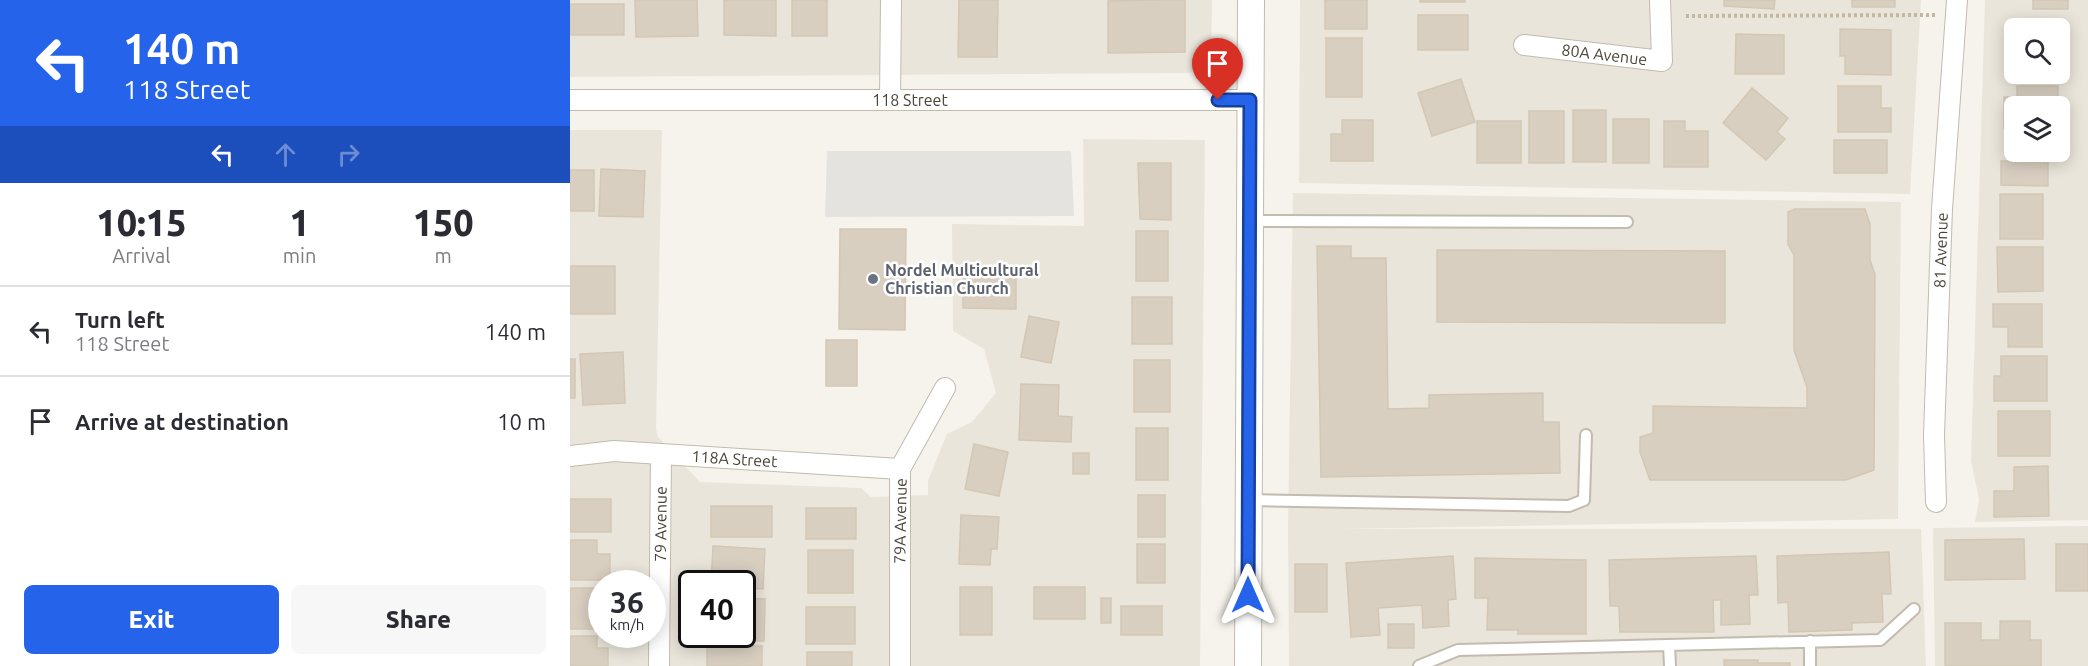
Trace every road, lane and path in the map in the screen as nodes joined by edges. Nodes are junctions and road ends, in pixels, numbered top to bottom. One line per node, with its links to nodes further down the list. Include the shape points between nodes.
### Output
1 (891, 0): 9 (street)
2 (1251, 0): 10 (street)
3 (1660, 0): 7 (street, 80A Avenue, via 1662,61)
4 (1957, 0): 19 (street, 81 Avenue, via 1941,209 1934,435)
5 (1936, 15): 6 (path)
6 (1686, 16)
7 (1524, 45)
8 (570, 100): 9 (street, 118 Street)
9 (890, 100): 10 (street, 118 Street)
10 (1250, 100): 11 (street)
11 (1250, 221): 12 (lane); 18 (street)
12 (1627, 222)
13 (945, 388): 17 (street, 79A Avenue)
14 (1586, 435): 18 (lane, via 1584,500 1569,506)
15 (661, 454): 16 (street, 118A Street, via 614,451); 17 (street, 118A Street); 23 (street, 79 Avenue)
16 (570, 456)
17 (900, 469): 24 (street, 79A Avenue)
18 (1249, 500): 25 (street)
19 (1936, 502)
20 (1914, 609): 21 (lane, via 1880,640)
21 (1810, 641): 22 (lane); 28 (lane)
22 (1669, 645): 26 (lane, via 1458,650); 27 (lane)
23 (659, 666)
24 (900, 666)
25 (1248, 666)
26 (1419, 666)
27 (1670, 666)
28 (1810, 666)

